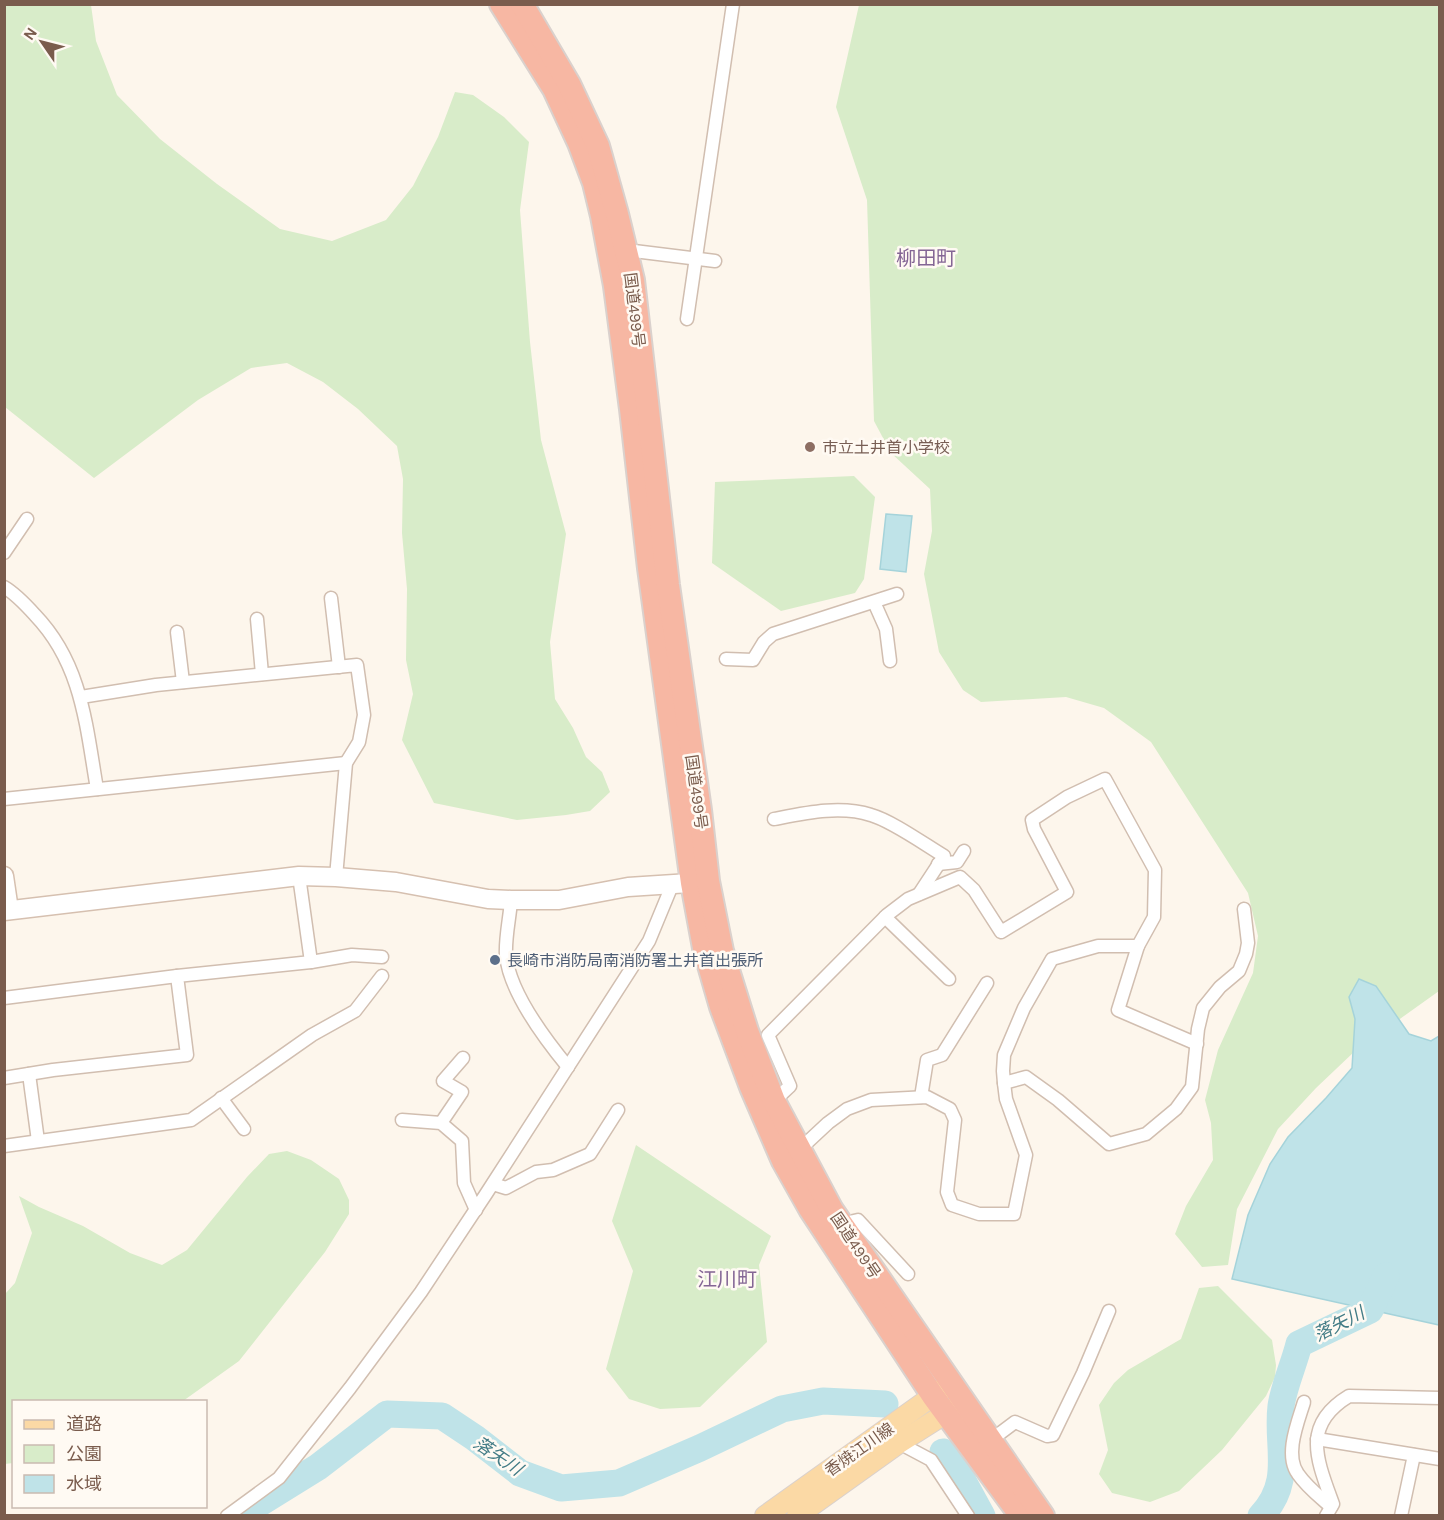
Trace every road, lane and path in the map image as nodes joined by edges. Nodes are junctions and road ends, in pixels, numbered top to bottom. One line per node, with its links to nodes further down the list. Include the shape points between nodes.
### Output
1 (501, 4): 31 (highway, 国道499号, via 554,89 579,143 602,216 632,409)
2 (522, 4): 4 (highway, 国道499号, via 598,146)
3 (733, 4): 5 (street)
4 (626, 250): 5 (street); 31 (highway, 国道499号, via 633,280 668,585 700,810)
5 (695, 260): 6 (street); 7 (street)
6 (715, 261)
7 (687, 319)
8 (27, 519): 9 (street)
9 (4, 553)
10 (4, 587): 21 (street, via 59,644)
11 (897, 594): 13 (street)
12 (331, 598): 18 (street)
13 (874, 602): 16 (street, via 772,634 753,660); 17 (street, via 886,629)
14 (257, 619): 19 (street)
15 (177, 632): 20 (street)
16 (726, 659)
17 (890, 661)
18 (339, 667): 19 (street); 22 (street, via 357,665 364,715 359,742)
19 (262, 674): 20 (street)
20 (183, 682): 21 (street)
21 (81, 697): 23 (street)
22 (346, 763): 23 (street); 30 (street)
23 (97, 789): 24 (street)
24 (4, 799)
25 (774, 819): 27 (street, via 813,811 867,814 944,856)
26 (964, 851): 27 (street, via 957,862)
27 (938, 864): 32 (street)
28 (4, 876): 35 (street)
29 (299, 876): 30 (street); 35 (street); 39 (street)
30 (336, 877): 33 (street)
31 (691, 882): 33 (street, via 628,887 559,900); 47 (street); 53 (highway, 国道499号, via 722,951); 68 (highway, 国道499号, via 721,1007 783,1161 810,1209)
32 (918, 895): 36 (street); 37 (street, via 960,877 974,890 1001,932 1067,892 1032,820 1105,779 1155,870 1154,917)
33 (511, 900): 47 (street, via 506,954 510,974 528,1011)
34 (1244, 909): 45 (street, via 1246,954 1239,970 1203,1008)
35 (7, 910)
36 (885, 917): 42 (street); 53 (street, via 768,1035 790,1086)
37 (1138, 946): 45 (street, via 1118,1010); 50 (street, via 1098,946 1052,959 1024,1008 1004,1055)
38 (382, 957): 39 (street, via 352,955)
39 (311, 962): 40 (street)
40 (177, 976): 44 (street); 48 (street, via 187,1054)
41 (382, 976): 52 (street, via 355,1011 312,1035)
42 (949, 979)
43 (987, 983): 51 (street, via 942,1055 927,1060)
44 (4, 998)
45 (1197, 1044): 50 (street, via 1192,1087 1185,1098 1146,1134 1110,1144 1026,1077)
46 (463, 1058): 56 (street, via 443,1081 462,1092)
47 (568, 1067): 61 (street)
48 (29, 1074): 49 (street); 58 (street)
49 (4, 1078)
50 (1004, 1083): 51 (street, via 1026,1155 1014,1214 979,1214 952,1205 947,1192 955,1120 950,1109)
51 (921, 1097): 60 (street, via 871,1100 847,1109)
52 (221, 1098): 57 (street); 58 (street, via 190,1120)
53 (774, 1101): 60 (highway, 国道499号)
54 (618, 1110): 61 (street, via 590,1154 553,1170 536,1172 506,1188)
55 (402, 1120): 56 (street)
56 (441, 1123): 62 (street, via 462,1141 464,1183)
57 (244, 1129)
58 (38, 1141): 59 (street)
59 (4, 1146)
60 (799, 1150): 63 (highway, 国道499号)
61 (493, 1184): 62 (street)
62 (476, 1210): 75 (street, via 421,1292 279,1478)
63 (841, 1224): 64 (street, via 858,1220); 68 (highway, 国道499号, via 952,1381)
64 (908, 1274)
65 (1109, 1311): 70 (street, via 1053,1435 1015,1422)
66 (1440, 1398): 69 (street, via 1349,1396 1325,1414)
67 (1304, 1402): 74 (street, via 1293,1460 1296,1473)
68 (948, 1404): 70 (highway, 国道499号); 71 (main road, 香焼江川線); 76 (main road, 香焼江川線); 79 (highway, 国道499号)
69 (1317, 1439): 72 (street); 74 (street, via 1333,1504)
70 (991, 1440): 80 (highway, 国道499号)
71 (899, 1443): 77 (main road, 香焼江川線); 78 (street, via 931,1460)
72 (1414, 1455): 73 (street); 81 (street)
73 (1440, 1459)
74 (1329, 1511)
75 (229, 1515)
76 (765, 1515)
77 (797, 1515)
78 (968, 1515)
79 (1021, 1515)
80 (1043, 1515)
81 (1401, 1515)

